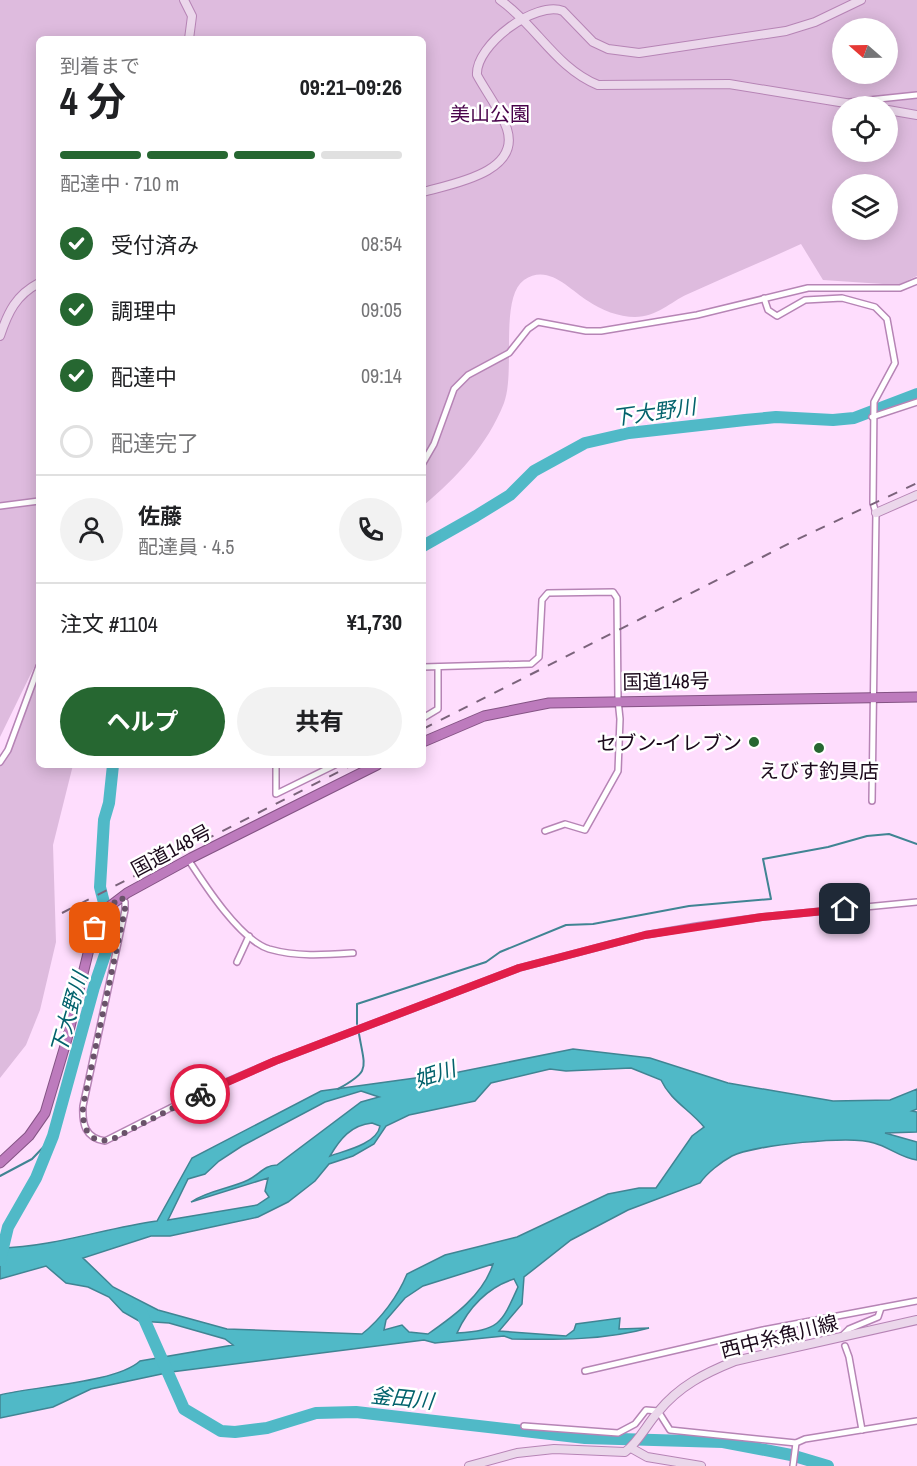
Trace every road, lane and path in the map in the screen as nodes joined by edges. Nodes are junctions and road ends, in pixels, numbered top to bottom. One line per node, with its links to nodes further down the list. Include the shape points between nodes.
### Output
1 (184, 0): 5 (street, via 192,16)
2 (500, 0): 4 (street)
3 (861, 0): 4 (street, via 786,31 639,53 608,49 593,42 557,8 550,7)
4 (523, 19): 8 (street, via 566,65 598,85 729,84); 11 (street, via 494,41 477,69 507,128 502,159 481,176)
5 (189, 36)
6 (917, 96): 7 (street)
7 (898, 98)
8 (832, 101)
9 (898, 112): 10 (street)
10 (917, 116)
11 (426, 191)
12 (917, 281): 14 (street, via 900,288 807,288)
13 (36, 285): 15 (street, via 14,303)
14 (764, 298): 17 (street, via 768,310 777,316 811,299 842,298 868,304 881,312 887,319 895,353 894,363 874,402); 18 (street, via 697,315 601,331 538,322 509,353 468,375 454,389)
15 (0, 334)
16 (917, 402): 17 (street)
17 (872, 417): 22 (street)
18 (426, 459)
19 (917, 495): 22 (street)
20 (36, 501): 21 (street)
21 (0, 506)
22 (876, 513): 27 (street)
23 (426, 667): 24 (street)
24 (438, 667): 28 (street, via 531,664 539,657 542,600 548,593 605,590 614,592 617,598); 29 (street, via 438,709)
25 (36, 674): 31 (street)
26 (917, 697): 27 (highway, 国道148号)
27 (873, 698): 28 (highway, 国道148号); 37 (street)
28 (618, 700): 30 (highway, 国道148号, via 525,706 462,724); 38 (street, via 618,771 609,791 585,830 565,824)
29 (426, 716)
30 (426, 741)
31 (0, 762)
32 (276, 768): 36 (street, via 276,794)
33 (315, 768): 36 (street)
34 (329, 768): 36 (street)
35 (371, 768): 39 (highway, 国道148号)
36 (315, 775)
37 (872, 801)
38 (545, 831)
39 (188, 860): 40 (highway, 国道148号); 42 (street, via 212,897)
40 (121, 897): 41 (street, via 125,910 82,1119 87,1132 105,1141 275,1061 519,968 645,935 697,926); 45 (highway, 国道148号, via 102,916 92,937 50,1102 34,1130)
41 (917, 902)
42 (249, 936): 43 (street, via 267,948 304,956); 44 (street)
43 (353, 953)
44 (237, 963)
45 (0, 1163)
46 (917, 1301): 47 (street)
47 (881, 1308): 49 (street, via 878,1317); 51 (street, via 763,1330)
48 (917, 1320): 49 (street, 西中糸魚川線)
49 (842, 1336): 52 (street, 西中糸魚川線, via 735,1361 707,1372 683,1386)
50 (845, 1346): 55 (street)
51 (585, 1371)
52 (658, 1411): 54 (street, via 646,1410 635,1424 618,1432); 56 (street, via 670,1430); 57 (street, 西中糸魚川線)
53 (917, 1421): 55 (street)
54 (524, 1426)
55 (862, 1430): 56 (street)
56 (796, 1443): 60 (street)
57 (631, 1448): 58 (street, via 617,1453 554,1449 518,1453); 59 (street, via 647,1457)
58 (469, 1466)
59 (702, 1466)
60 (793, 1466)

